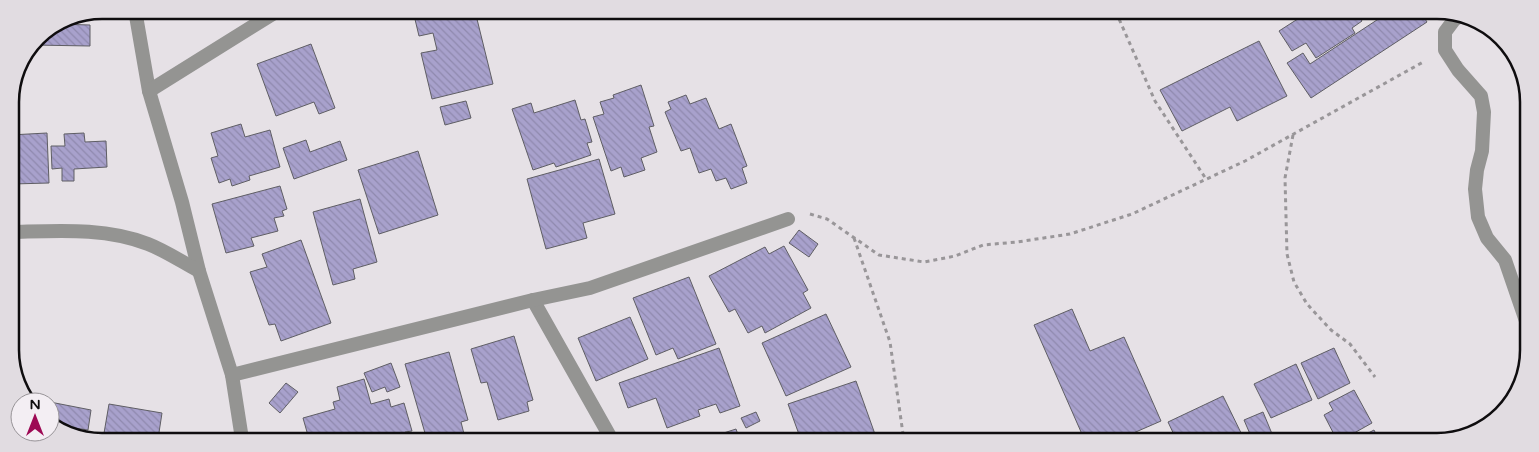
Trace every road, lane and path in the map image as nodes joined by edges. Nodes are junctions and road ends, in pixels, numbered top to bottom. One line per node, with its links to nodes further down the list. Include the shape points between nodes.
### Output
1 (137, 19): 6 (street)
2 (265, 19): 6 (street)
3 (1119, 19): 8 (path, via 1155,101)
4 (1454, 21): 5 (street, via 1446,32)
5 (1445, 50): 7 (path); 14 (street, via 1481,96 1484,112 1482,151 1475,189 1478,217 1487,238 1505,260)
6 (149, 91): 12 (street)
7 (1293, 134): 8 (path); 16 (path, via 1285,178 1287,254 1294,282 1307,304 1331,330 1350,344)
8 (1206, 179): 11 (path, via 1132,214 1070,234 983,245 955,256 924,262 879,255)
9 (788, 219): 11 (path, via 807,213 827,219); 13 (street, via 590,288)
10 (19, 232): 12 (street, via 110,234 148,244)
11 (854, 238): 19 (path, via 890,342)
12 (199, 271): 15 (street)
13 (533, 300): 15 (street); 18 (street)
14 (1520, 304)
15 (232, 375): 17 (street)
16 (1375, 377)
17 (241, 433)
18 (608, 433)
19 (903, 433)

